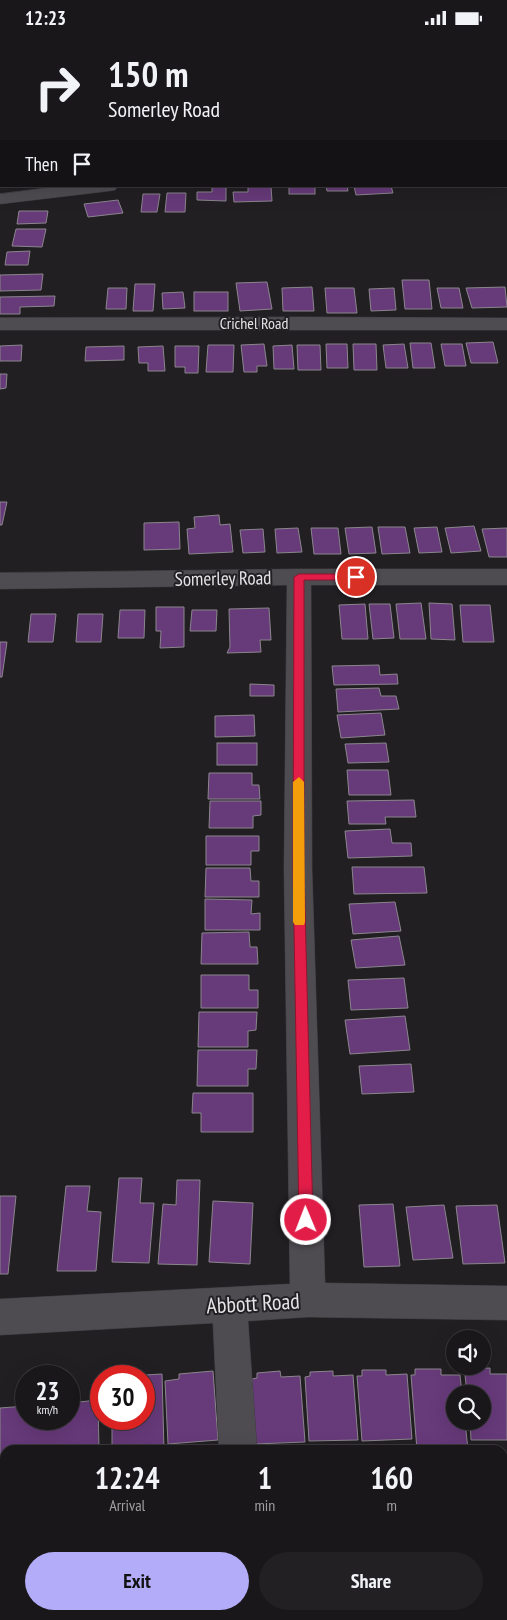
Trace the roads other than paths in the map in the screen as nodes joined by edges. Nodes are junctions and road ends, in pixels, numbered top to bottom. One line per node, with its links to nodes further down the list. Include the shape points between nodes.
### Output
1 (101, 187): 2 (street)
2 (0, 199)
3 (0, 324): 4 (street, Crichel Road)
4 (507, 324)
5 (299, 577): 6 (street, Somerley Road); 7 (street, Somerley Road); 8 (street, via 298,869)
6 (507, 577)
7 (0, 581)
8 (308, 1300): 9 (street, Abbott Road); 10 (street, Abbott Road)
9 (507, 1303)
10 (229, 1305): 11 (street, Abbott Road); 12 (street)
11 (0, 1317)
12 (238, 1445)

